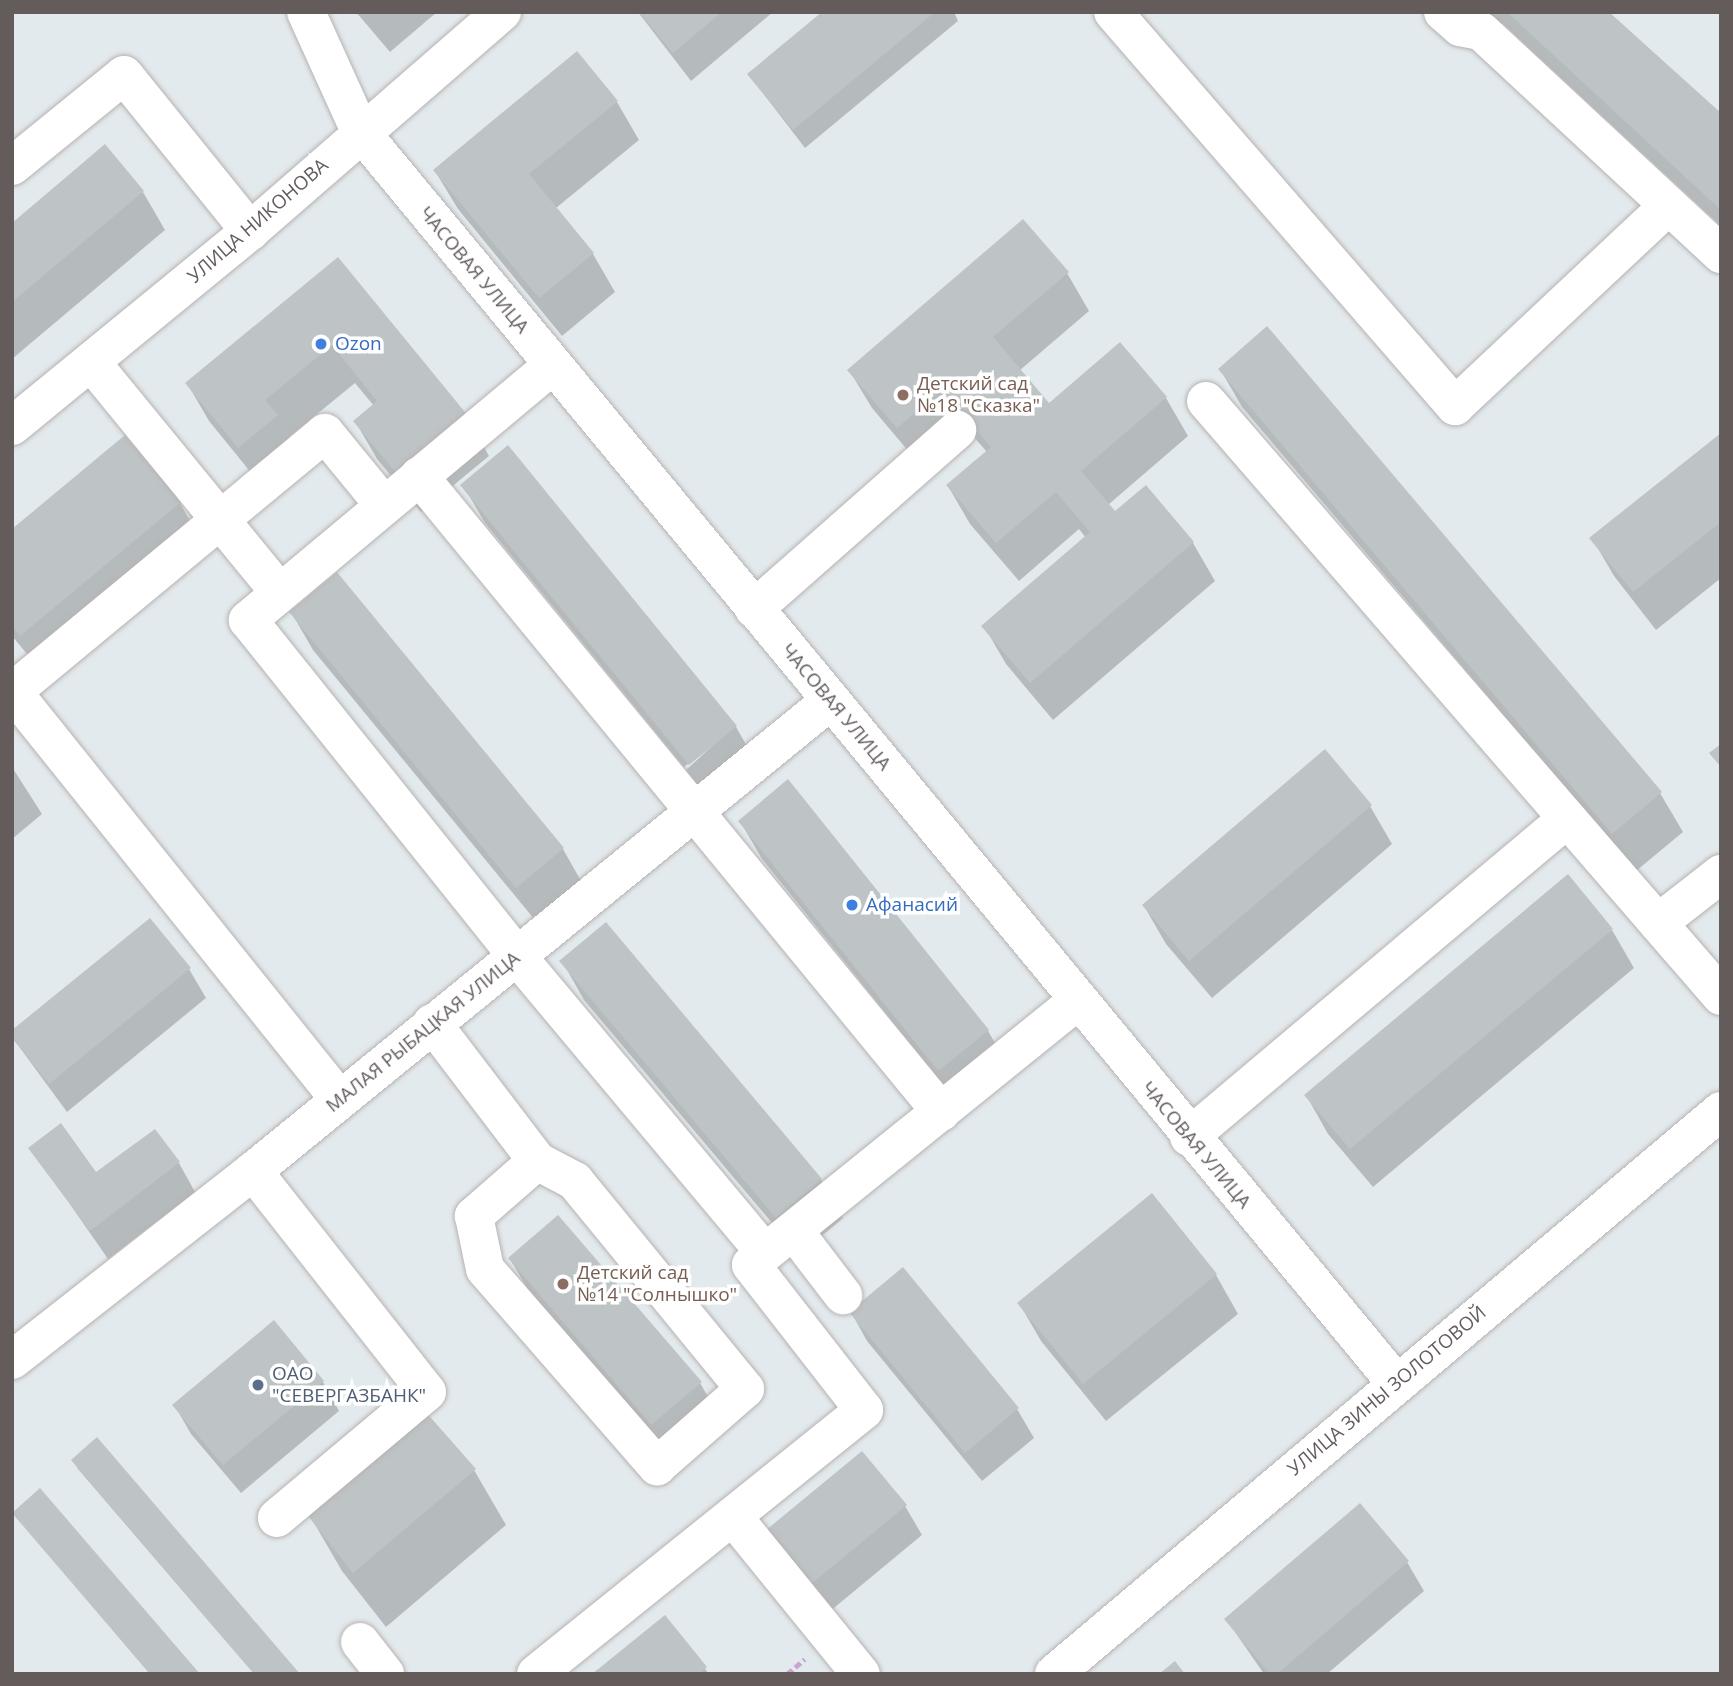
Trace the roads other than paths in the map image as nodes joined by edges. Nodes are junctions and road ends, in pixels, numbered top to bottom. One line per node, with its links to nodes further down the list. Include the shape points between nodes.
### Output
1 (306, 12): 5 (street, ЧАСОВАЯ УЛИЦА)
2 (502, 12): 5 (street, УЛИЦА НИКОНОВА)
3 (1113, 12): 7 (street, via 1455,406)
4 (1443, 12): 7 (street, via 1460,27 1481,31)
5 (359, 131): 8 (street, УЛИЦА НИКОНОВА); 11 (street, ЧАСОВАЯ УЛИЦА)
6 (12, 166): 8 (street, via 124,75)
7 (1667, 207): 9 (street)
8 (250, 230): 10 (street, УЛИЦА НИКОНОВА)
9 (1721, 254)
10 (91, 362): 13 (street, УЛИЦА НИКОНОВА); 17 (street)
11 (553, 365): 15 (street); 19 (street, ЧАСОВАЯ УЛИЦА)
12 (1206, 401): 23 (street)
13 (12, 426)
14 (957, 430): 19 (street)
15 (419, 476): 16 (street); 22 (street)
16 (384, 505): 17 (street, via 325,433); 18 (street)
17 (220, 520): 18 (street); 20 (street)
18 (279, 592): 26 (street, via 248,620)
19 (754, 609): 21 (street, ЧАСОВАЯ УЛИЦА)
20 (12, 692): 30 (street)
21 (831, 701): 22 (street, МАЛАЯ РЫБАЦКАЯ УЛИЦА); 28 (street, ЧАСОВАЯ УЛИЦА)
22 (695, 811): 26 (street, МАЛАЯ РЫБАЦКАЯ УЛИЦА); 32 (street)
23 (1566, 820): 25 (street); 33 (street)
24 (1721, 874): 25 (street)
25 (1658, 923): 27 (street)
26 (516, 955): 29 (street, МАЛАЯ РЫБАЦКАЯ УЛИЦА); 36 (street)
27 (1721, 996)
28 (1077, 1000): 32 (street); 33 (street, ЧАСОВАЯ УЛИЦА)
29 (432, 1023): 30 (street, МАЛАЯ РЫБАЦКАЯ УЛИЦА); 34 (street)
30 (340, 1100): 35 (street, МАЛАЯ РЫБАЦКАЯ УЛИЦА)
31 (1721, 1111): 39 (street, УЛИЦА ЗИНЫ ЗОЛОТОВОЙ)
32 (941, 1112): 36 (street)
33 (1189, 1137): 39 (street, ЧАСОВАЯ УЛИЦА)
34 (537, 1161): 34 (street, via 474,1216 485,1269 657,1466 745,1389 575,1181)
35 (253, 1171): 38 (street, МАЛАЯ РЫБАЦКАЯ УЛИЦА); 40 (street, via 428,1392)
36 (779, 1242): 37 (street); 41 (street, via 751,1265 864,1410)
37 (843, 1294)
38 (12, 1360)
39 (1396, 1384): 46 (street, УЛИЦА ЗИНЫ ЗОЛОТОВОЙ)
40 (277, 1518)
41 (734, 1518): 44 (street, via 683,1553); 45 (street)
42 (360, 1642): 43 (street)
43 (385, 1674)
44 (537, 1674)
45 (861, 1674)
46 (1054, 1674)

